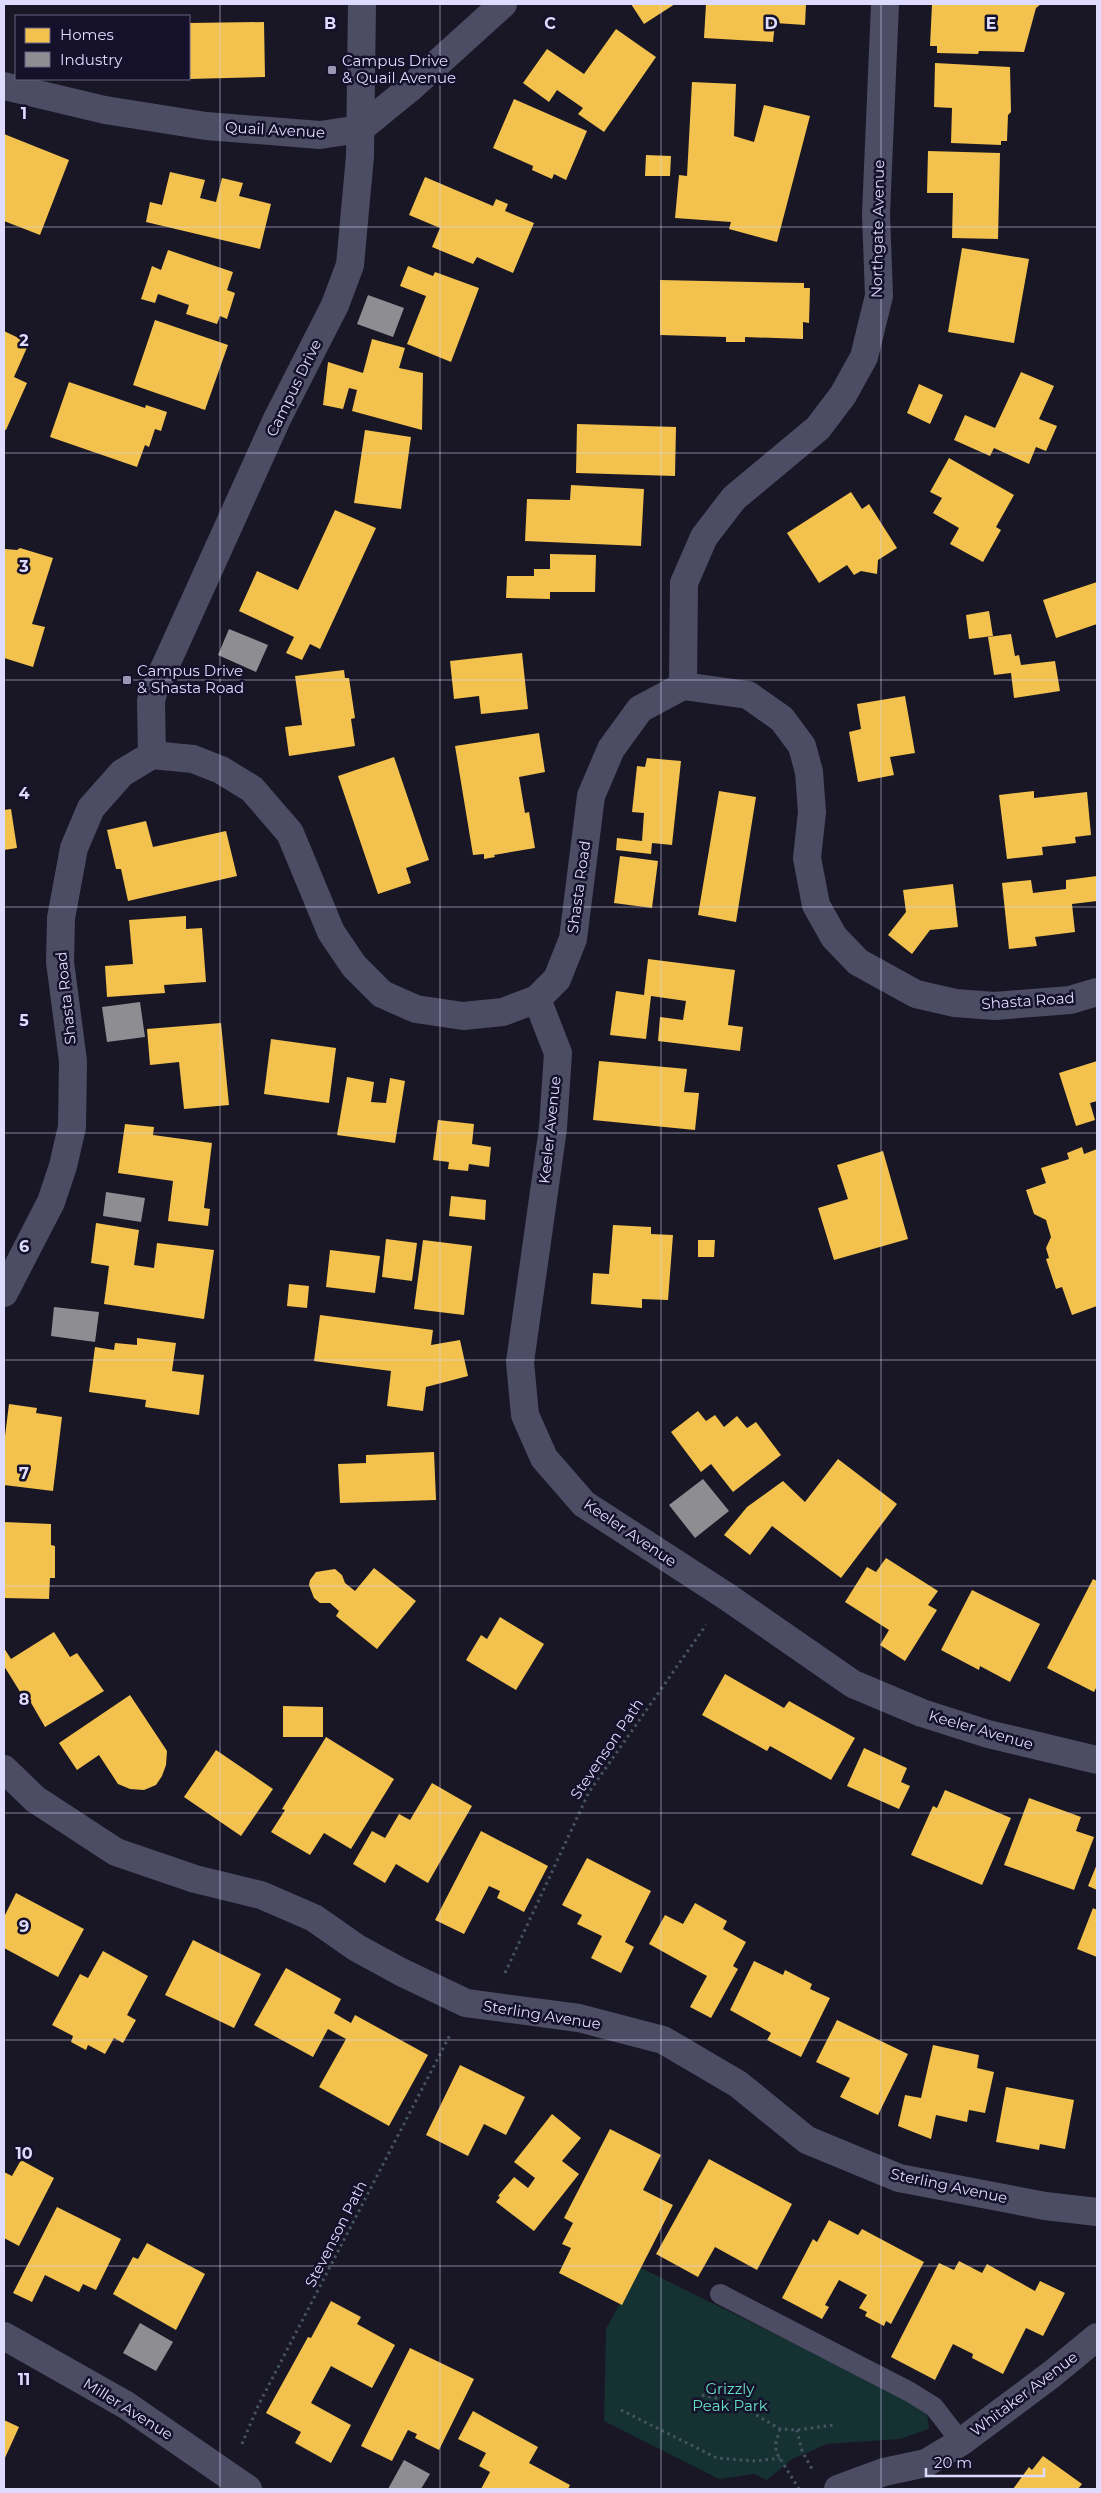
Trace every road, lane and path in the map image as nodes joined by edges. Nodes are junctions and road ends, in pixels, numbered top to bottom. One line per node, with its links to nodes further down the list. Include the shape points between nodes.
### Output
1 (362, 4): 5 (street, Campus Drive)
2 (503, 4): 5 (street, Quail Avenue, via 409,89)
3 (885, 4): 6 (street, Northgate Avenue, via 876,214 879,296 864,357 843,395 818,428 734,498 704,537 684,582)
4 (4, 86): 5 (street, Quail Avenue, via 106,110 206,126 320,135)
5 (360, 128): 7 (street, Campus Drive, via 350,265 335,305 277,419 153,693)
6 (683, 686): 8 (street, Shasta Road, via 748,695 782,719 802,746 809,772 812,812 807,858 816,905 834,937 858,962 916,994 955,1003 995,1006 1070,1000); 9 (street, Shasta Road, via 640,709 611,749 591,796 573,939 556,979)
7 (152, 755): 9 (street, Shasta Road, via 193,759 221,770 252,789 290,833 331,932 354,966 382,994 416,1009 463,1016 503,1012); 10 (street, Shasta Road, via 122,773 92,808 74,848 61,918 60,962 73,1061 72,1127 64,1166 51,1202)
8 (1097, 992)
9 (537, 999): 11 (street, Keeler Avenue, via 558,1053 553,1128 520,1362 525,1415 544,1458 584,1504)
10 (4, 1293)
11 (726, 1596): 12 (street, Keeler Avenue, via 853,1684 922,1713 988,1734); 14 (path, Stevenson Path, via 588,1792)
12 (1097, 1760)
13 (4, 1769): 14 (street, Sterling Avenue, via 35,1800 116,1852 195,1879 261,1895 305,1914 357,1948)
14 (477, 2005): 15 (street, Sterling Avenue, via 579,2018 664,2040 738,2084 807,2140 899,2178 1045,2206); 27 (path, Stevenson Path, via 258,2406)
15 (1097, 2212)
16 (720, 2294): 24 (lane, via 910,2392 934,2407)
17 (4, 2336): 27 (street, Miller Avenue, via 126,2405)
18 (1097, 2337): 24 (street, Whitaker Avenue)
19 (702, 2395): 22 (path, via 734,2402)
20 (621, 2410): 25 (path, via 718,2458 755,2461)
21 (833, 2425): 23 (path)
22 (780, 2429): 23 (path); 25 (path, via 776,2452)
23 (797, 2430): 26 (path, via 802,2451)
24 (960, 2442): 29 (street, Whitaker Avenue, via 926,2463 884,2472)
25 (780, 2458): 28 (path)
26 (815, 2474)
27 (238, 2482)
28 (799, 2489)
29 (838, 2489)

